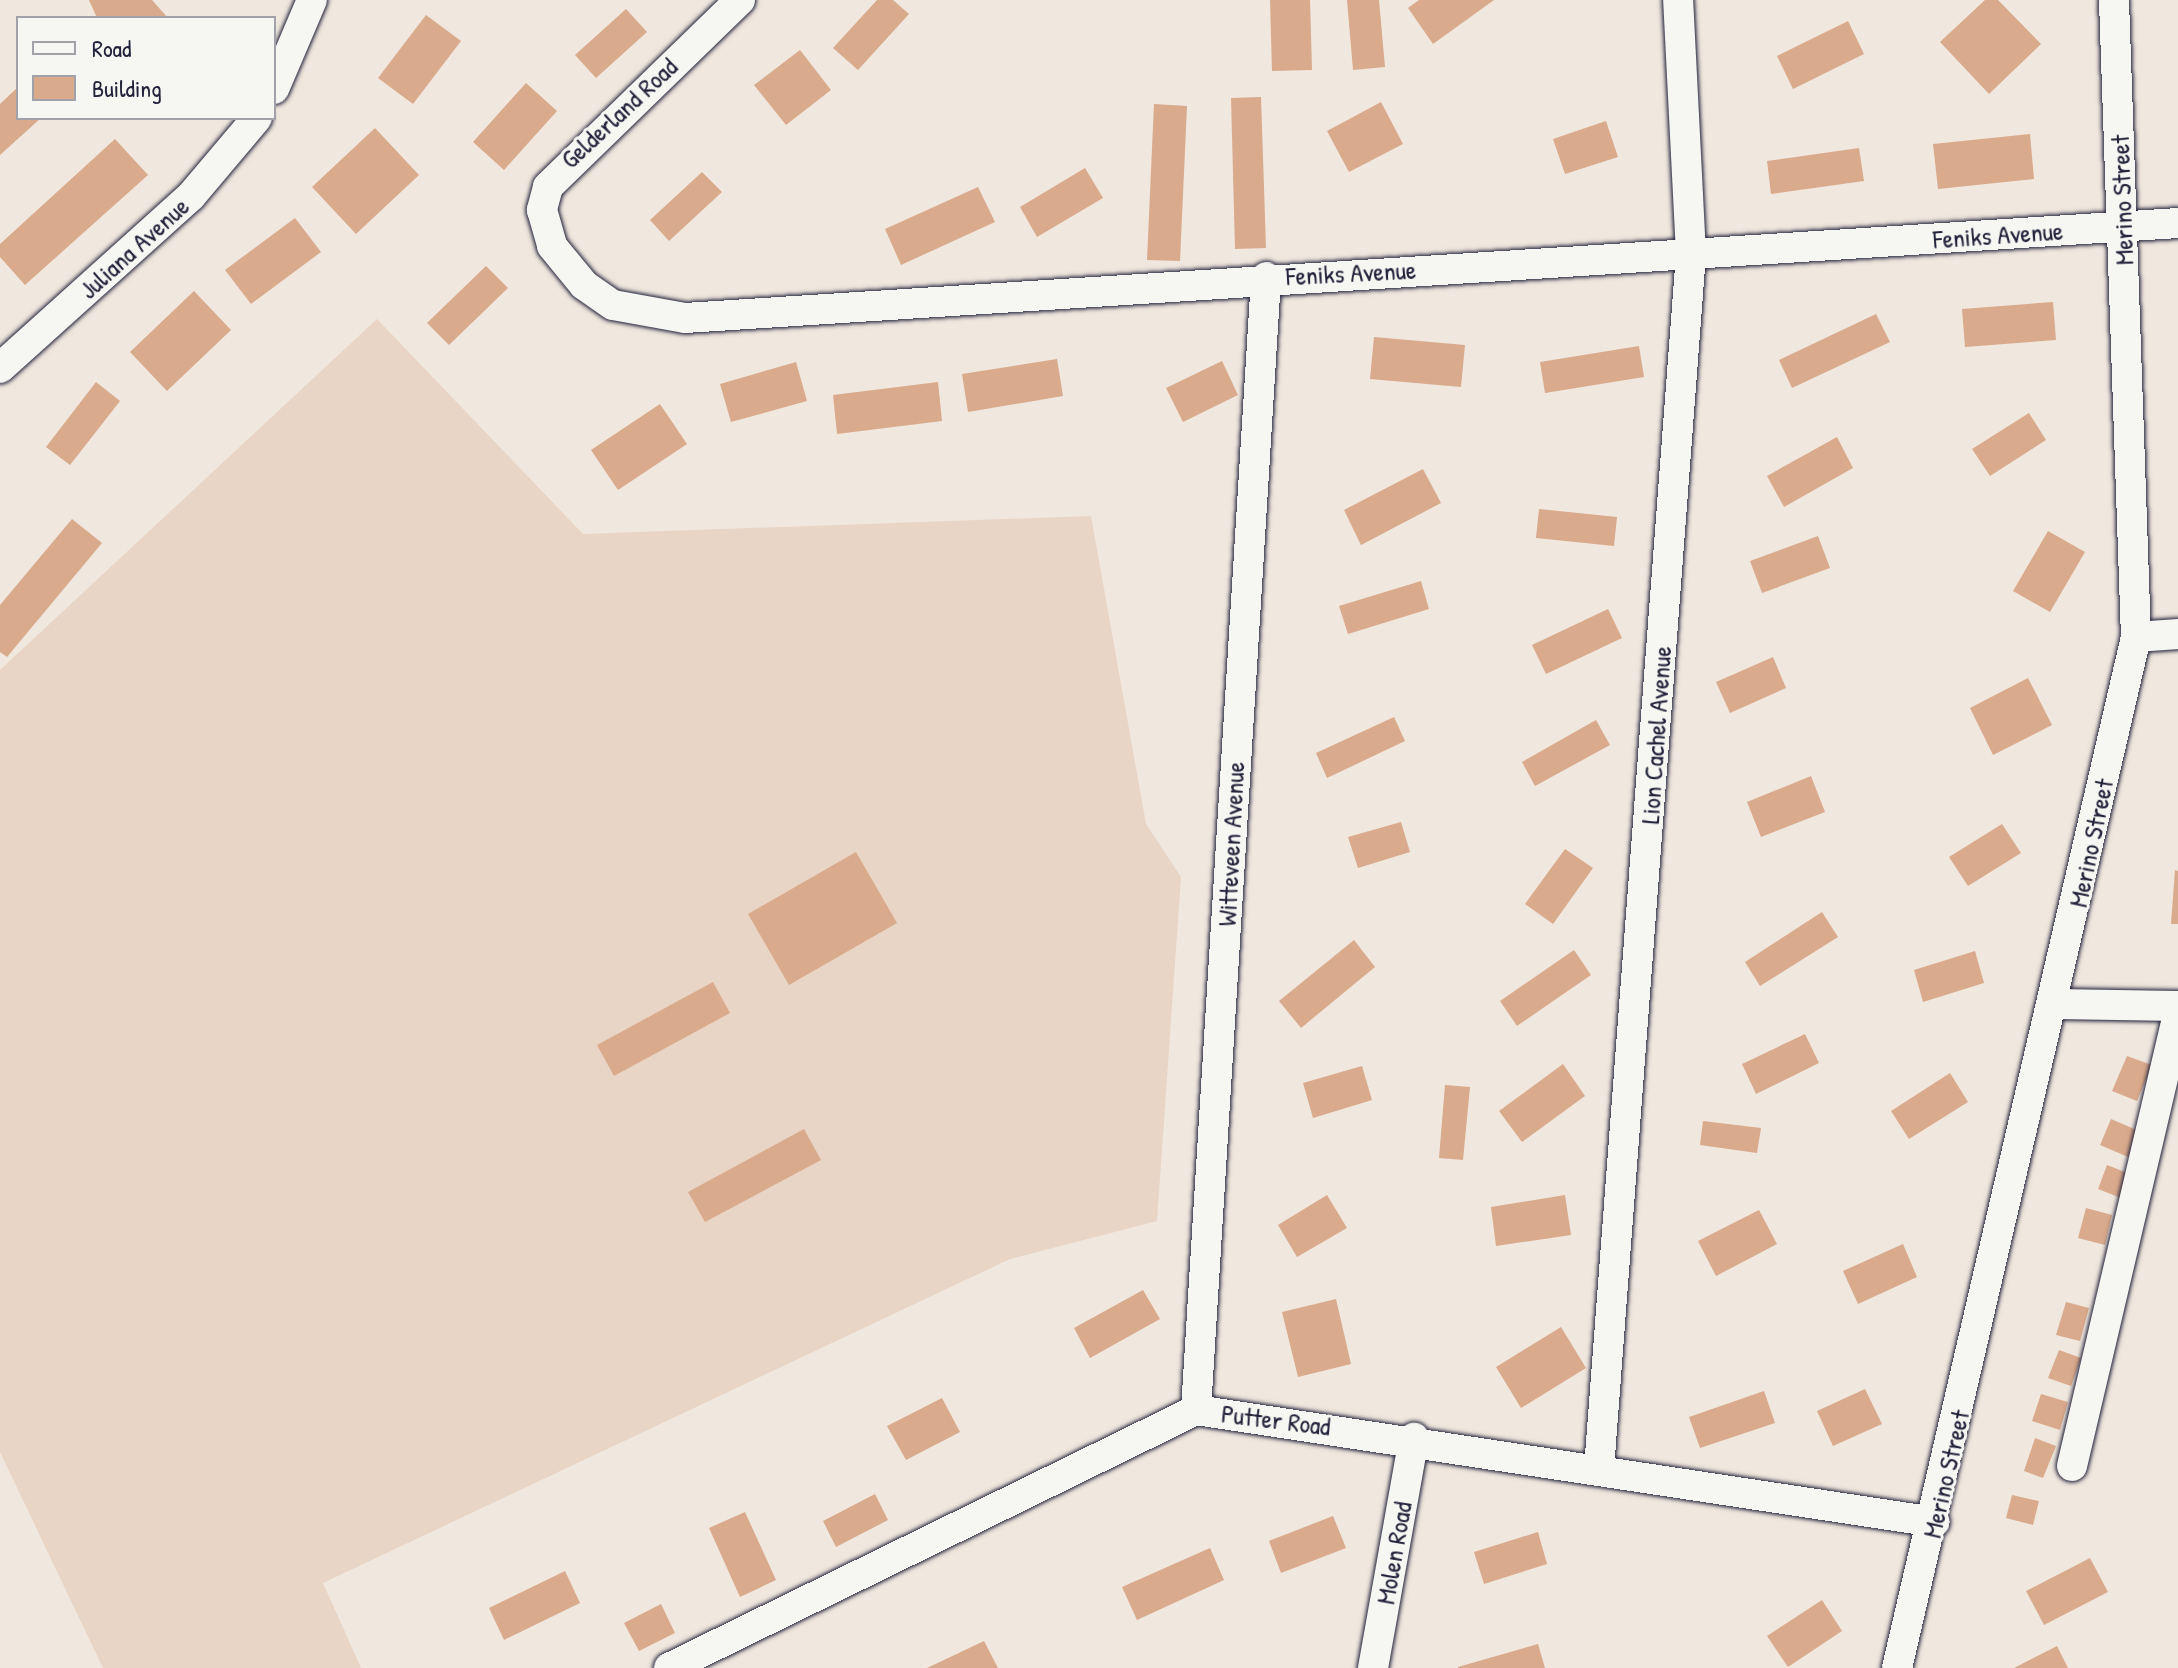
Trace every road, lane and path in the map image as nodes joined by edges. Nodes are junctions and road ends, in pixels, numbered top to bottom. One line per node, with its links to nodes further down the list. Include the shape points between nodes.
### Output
1 (312, 0): 5 (street)
2 (740, 0): 9 (street, Gelderland Road, via 557,173 542,210)
3 (1678, 0): 10 (street, Lion Cachel Avenue)
4 (2114, 0): 8 (street, Merino Street)
5 (276, 84)
6 (255, 120): 12 (street, Juliana Avenue, via 191,196)
7 (2178, 223): 8 (street, Feniks Avenue)
8 (2123, 227): 10 (street, Feniks Avenue); 14 (street, Merino Street)
9 (552, 246): 11 (street, Feniks Avenue, via 600,298 666,318)
10 (1691, 254): 11 (street, Feniks Avenue); 21 (street, Lion Cachel Avenue)
11 (1266, 277): 18 (street, Witteveen Avenue)
12 (1, 363)
13 (2178, 634): 14 (street)
14 (2136, 637): 15 (street, Merino Street)
15 (2056, 1004): 16 (street); 22 (street, Merino Street)
16 (2178, 1006)
17 (2178, 1013): 20 (street)
18 (1196, 1410): 19 (street, Putter Road); 23 (street, Putter Road)
19 (1414, 1438): 21 (street, Putter Road); 24 (street, Molen Road)
20 (2072, 1466)
21 (1599, 1469): 22 (street, Putter Road)
22 (1935, 1522): 25 (street, Merino Street)
23 (669, 1668)
24 (1373, 1668)
25 (1897, 1668)

